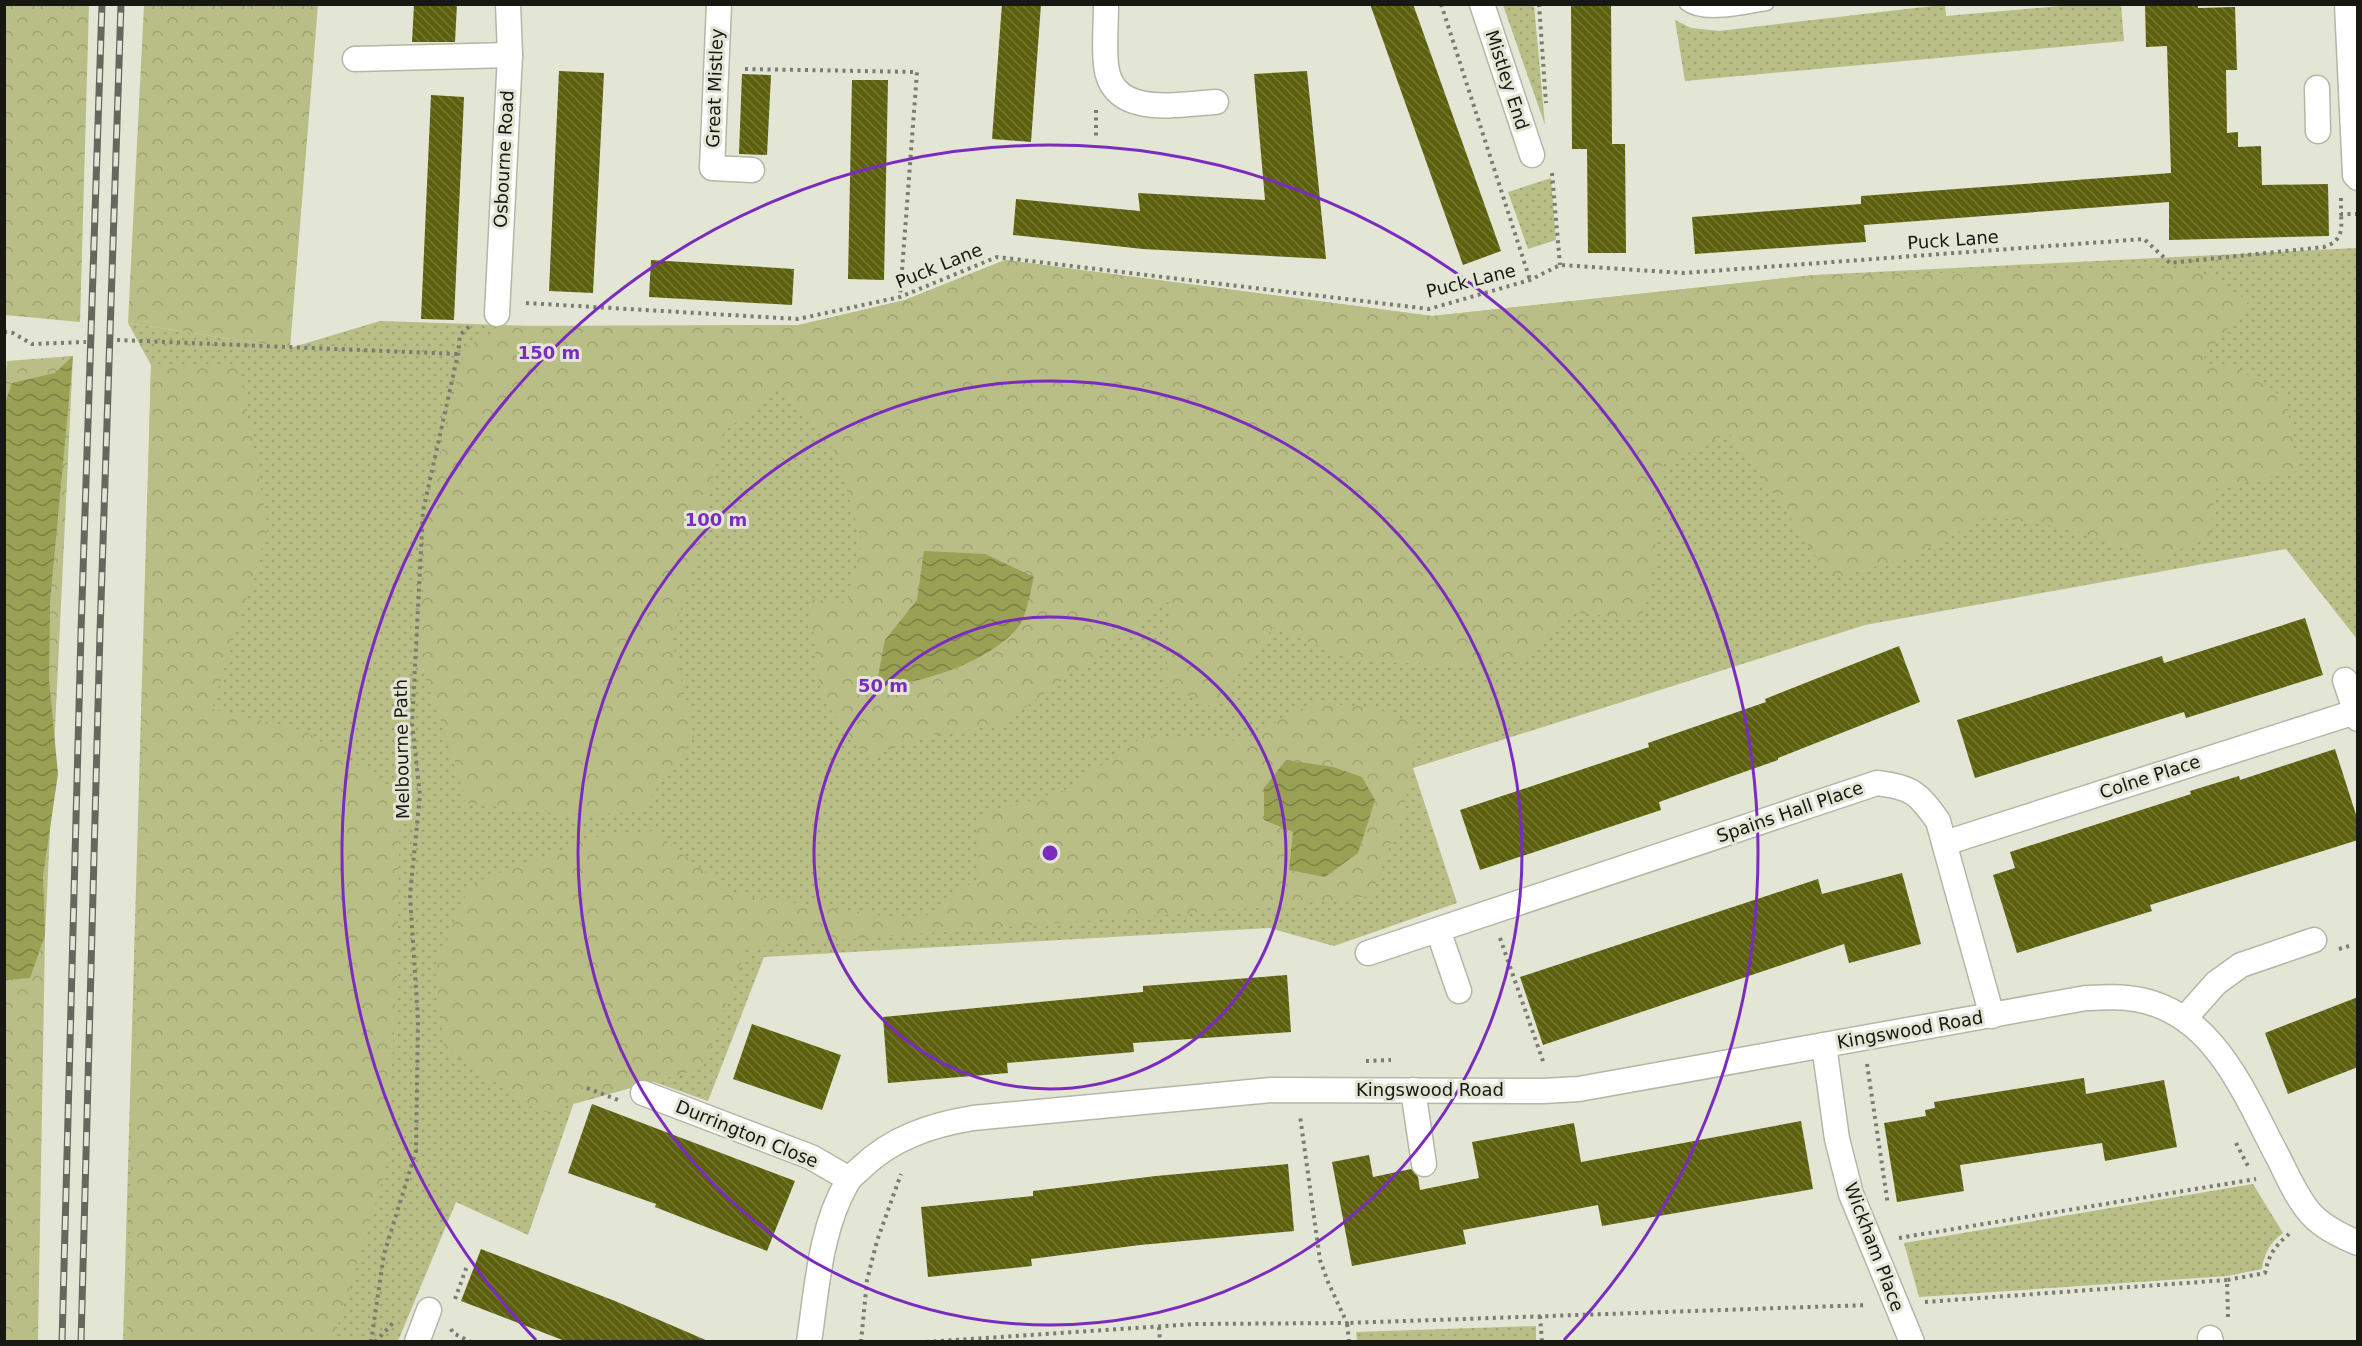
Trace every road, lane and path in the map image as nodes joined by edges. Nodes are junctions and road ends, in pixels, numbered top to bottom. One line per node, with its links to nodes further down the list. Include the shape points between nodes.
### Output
1 (508, 4): 9 (street, Osbourne Road)
2 (719, 4): 16 (street, Great Mistley, via 712,168)
3 (1106, 4): 12 (street, via 1106,66 1110,83 1120,94 1137,104)
4 (1441, 4): 19 (path)
5 (1482, 4): 15 (street, Mistley End)
6 (1686, 4): 7 (lane, via 1691,9 1707,11)
7 (1767, 4)
8 (2347, 4): 13 (street)
9 (510, 55): 10 (street); 21 (street, Osbourne Road)
10 (355, 59)
11 (736, 67): 20 (path, via 917,72)
12 (1216, 102)
13 (2351, 108): 14 (street); 17 (street)
14 (2318, 109)
15 (1532, 155)
16 (752, 170)
17 (2358, 178)
18 (2341, 214): 19 (path, Puck Lane, via 2342,233 2324,247 2170,263 2144,239 1684,273 1560,265)
19 (1530, 280): 20 (path, Puck Lane, via 1429,309 997,257)
20 (900, 297): 21 (path, Puck Lane, via 798,320 522,303)
21 (497, 314)
22 (4, 332): 25 (path, via 32,344)
23 (460, 334): 26 (path, Melbourne Path)
24 (117, 340): 26 (path)
25 (86, 342)
26 (458, 354): 69 (path, Melbourne Path, via 423,511 412,724 420,795 410,895 418,1020 416,1151 384,1254)
27 (2344, 680): 28 (street, Colne Place)
28 (2356, 715): 29 (street, Colne Place)
29 (1945, 843): 31 (street, Spains Hall Place, via 1938,821 1921,798 1901,786 1877,783); 37 (street, Spains Hall Place)
30 (1497, 928): 43 (path)
31 (1438, 930): 35 (street, Spains Hall Place); 36 (street)
32 (2313, 940): 38 (street, via 2241,965 2216,983)
33 (2349, 946): 34 (path)
34 (2338, 950)
35 (1368, 953)
36 (1459, 991)
37 (1992, 1016): 38 (street, Kingswood Road, via 2086,998 2128,998); 39 (street, Kingswood Road)
38 (2185, 1018): 60 (street, Kingswood Road, via 2229,1064 2311,1214)
39 (1824, 1045): 45 (street, Kingswood Road, via 1579,1089); 77 (street, Wickham Place, via 1837,1139 1851,1194)
40 (1866, 1059): 55 (path)
41 (1394, 1060): 42 (path, via 1371,1059)
42 (1360, 1063)
43 (1545, 1065)
44 (587, 1088): 47 (path)
45 (1413, 1090): 50 (street); 52 (street, Kingswood Road, via 1271,1090 973,1118 905,1137 872,1157)
46 (643, 1093): 52 (street, Durrington Close, via 811,1157)
47 (621, 1101)
48 (1299, 1105): 67 (path, via 1320,1260)
49 (2235, 1142): 53 (path)
50 (1424, 1164)
51 (904, 1166): 72 (path, via 867,1280)
52 (849, 1179): 71 (street, Kingswood Road, via 823,1248)
53 (2256, 1179): 54 (path); 57 (path, via 1896,1239)
54 (2262, 1188)
55 (1888, 1210)
56 (2284, 1225): 58 (path)
57 (1894, 1229)
58 (2289, 1234): 59 (path); 61 (path, via 2274,1246 2265,1273)
59 (2297, 1237)
60 (2358, 1244)
61 (2227, 1280): 62 (path); 66 (path)
62 (1915, 1303)
63 (1878, 1304): 65 (path)
64 (429, 1310): 70 (street)
65 (1540, 1316): 67 (path); 76 (path)
66 (2229, 1321)
67 (1347, 1323): 68 (path); 75 (path)
68 (1159, 1327): 73 (path); 74 (path)
69 (371, 1341)
70 (418, 1341)
71 (810, 1341)
72 (861, 1341)
73 (926, 1341)
74 (1160, 1341)
75 (1348, 1341)
76 (1542, 1341)
77 (1912, 1341)

